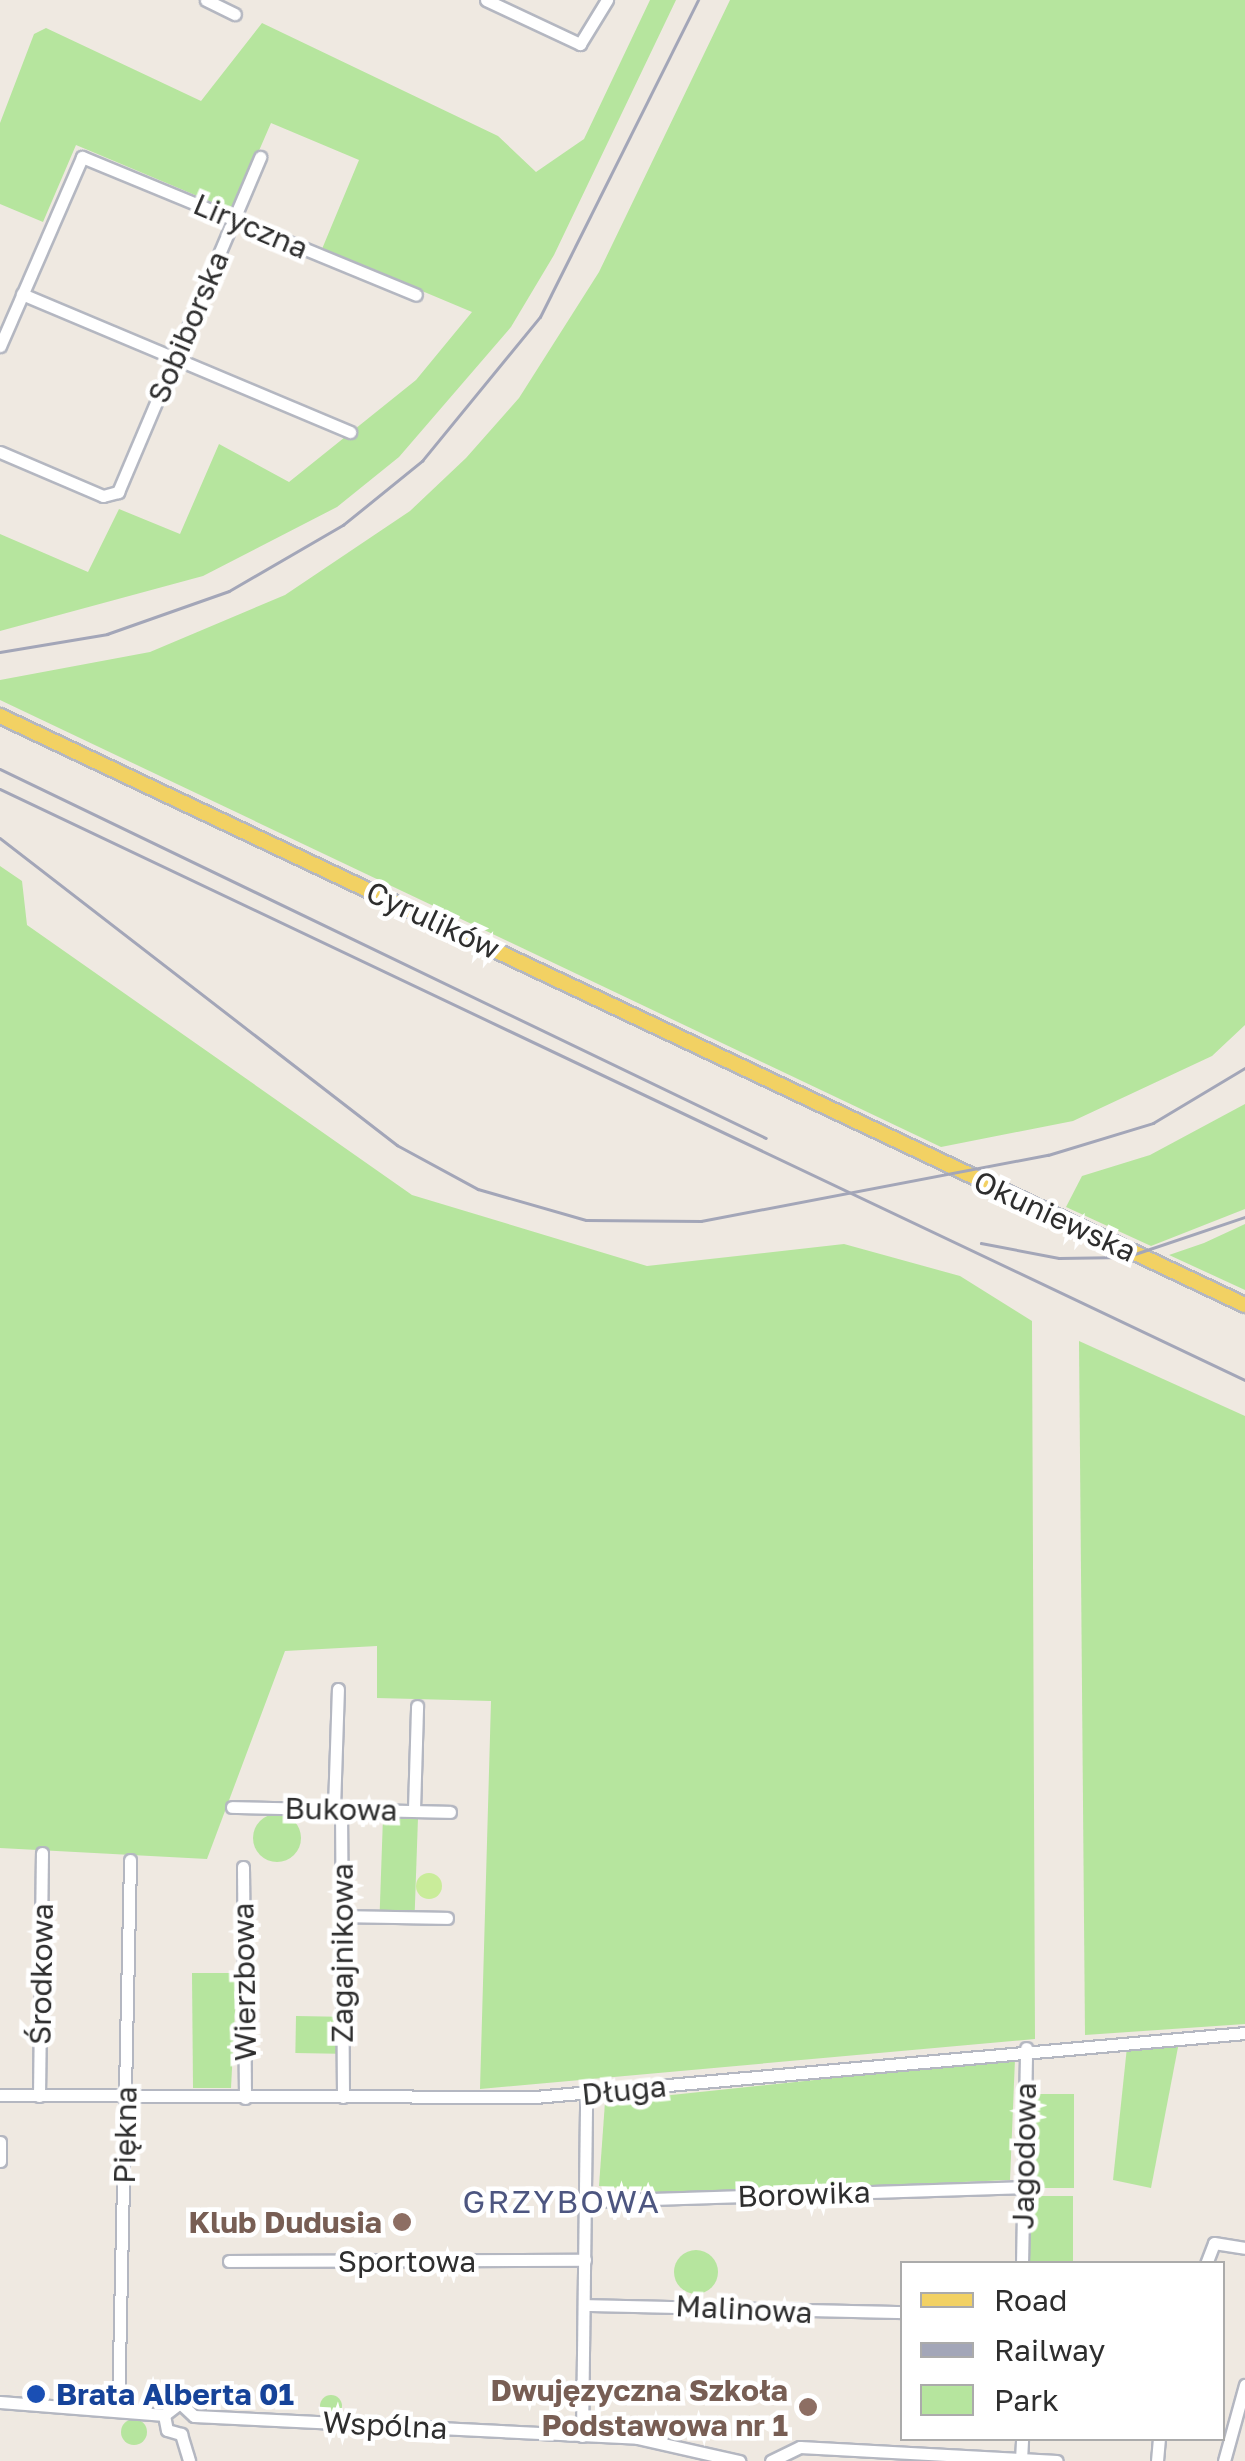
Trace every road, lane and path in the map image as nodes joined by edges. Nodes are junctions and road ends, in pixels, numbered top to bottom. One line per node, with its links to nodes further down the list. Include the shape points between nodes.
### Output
1 (206, 0): 4 (street)
2 (486, 0): 3 (street, via 580,44)
3 (607, 0)
4 (236, 14)
5 (260, 157): 6 (street, Sobiborska)
6 (234, 219): 7 (street, Liryczna, via 86,157 76,161); 8 (street, Liryczna); 10 (street, Sobiborska)
7 (22, 294): 9 (street); 10 (street)
8 (416, 295)
9 (0, 346)
10 (174, 358): 11 (street); 12 (street, Sobiborska, via 112,496)
11 (350, 432)
12 (0, 452)
13 (0, 716): 14 (main road, Cyrulików)
14 (864, 1126): 15 (main road, Okuniewska)
15 (1245, 1305)
16 (338, 1689): 19 (street, Zagajnikowa)
17 (417, 1706): 20 (street)
18 (232, 1807): 19 (street, Bukowa)
19 (338, 1808): 20 (street, Bukowa); 25 (street, Zagajnikowa)
20 (414, 1810): 21 (street, Bukowa)
21 (450, 1812)
22 (42, 1853): 31 (street, Środkowa)
23 (130, 1860): 33 (street, Piękna)
24 (243, 1867): 34 (street, Wierzbowa)
25 (342, 1916): 26 (street); 32 (street, Zagajnikowa)
26 (447, 1918)
27 (1245, 2033): 28 (street, Długa)
28 (1026, 2048): 30 (street, Długa); 37 (street, Jagodowa)
29 (0, 2095): 31 (street, Długa)
30 (586, 2095): 32 (street, Długa); 38 (street)
31 (39, 2096): 33 (street, Długa)
32 (342, 2097): 34 (street, Długa)
33 (126, 2098): 34 (street, Długa); 48 (street, Piękna)
34 (245, 2098)
35 (0, 2142): 36 (street)
36 (0, 2161)
37 (1023, 2187): 38 (street, Borowika); 42 (street, Jagodowa)
38 (586, 2200): 40 (street)
39 (1245, 2248): 43 (street, via 1214,2243)
40 (585, 2260): 41 (street, Sportowa); 44 (street)
41 (229, 2261)
42 (1022, 2261)
43 (1207, 2261)
44 (585, 2305): 45 (street, Malinowa); 52 (street)
45 (900, 2312)
46 (1245, 2385): 58 (street)
47 (0, 2402): 48 (street)
48 (118, 2410): 49 (street)
49 (164, 2415): 50 (street, Wspólna, via 180,2403); 51 (street, via 166,2429)
50 (194, 2416): 51 (street); 52 (street, Wspólna)
51 (181, 2434): 54 (street)
52 (582, 2436): 55 (street, Wspólna, via 637,2438)
53 (1021, 2460): 56 (street, via 791,2447); 57 (street)
54 (188, 2461)
55 (739, 2461)
56 (771, 2461)
57 (1057, 2461)
58 (1224, 2461)

